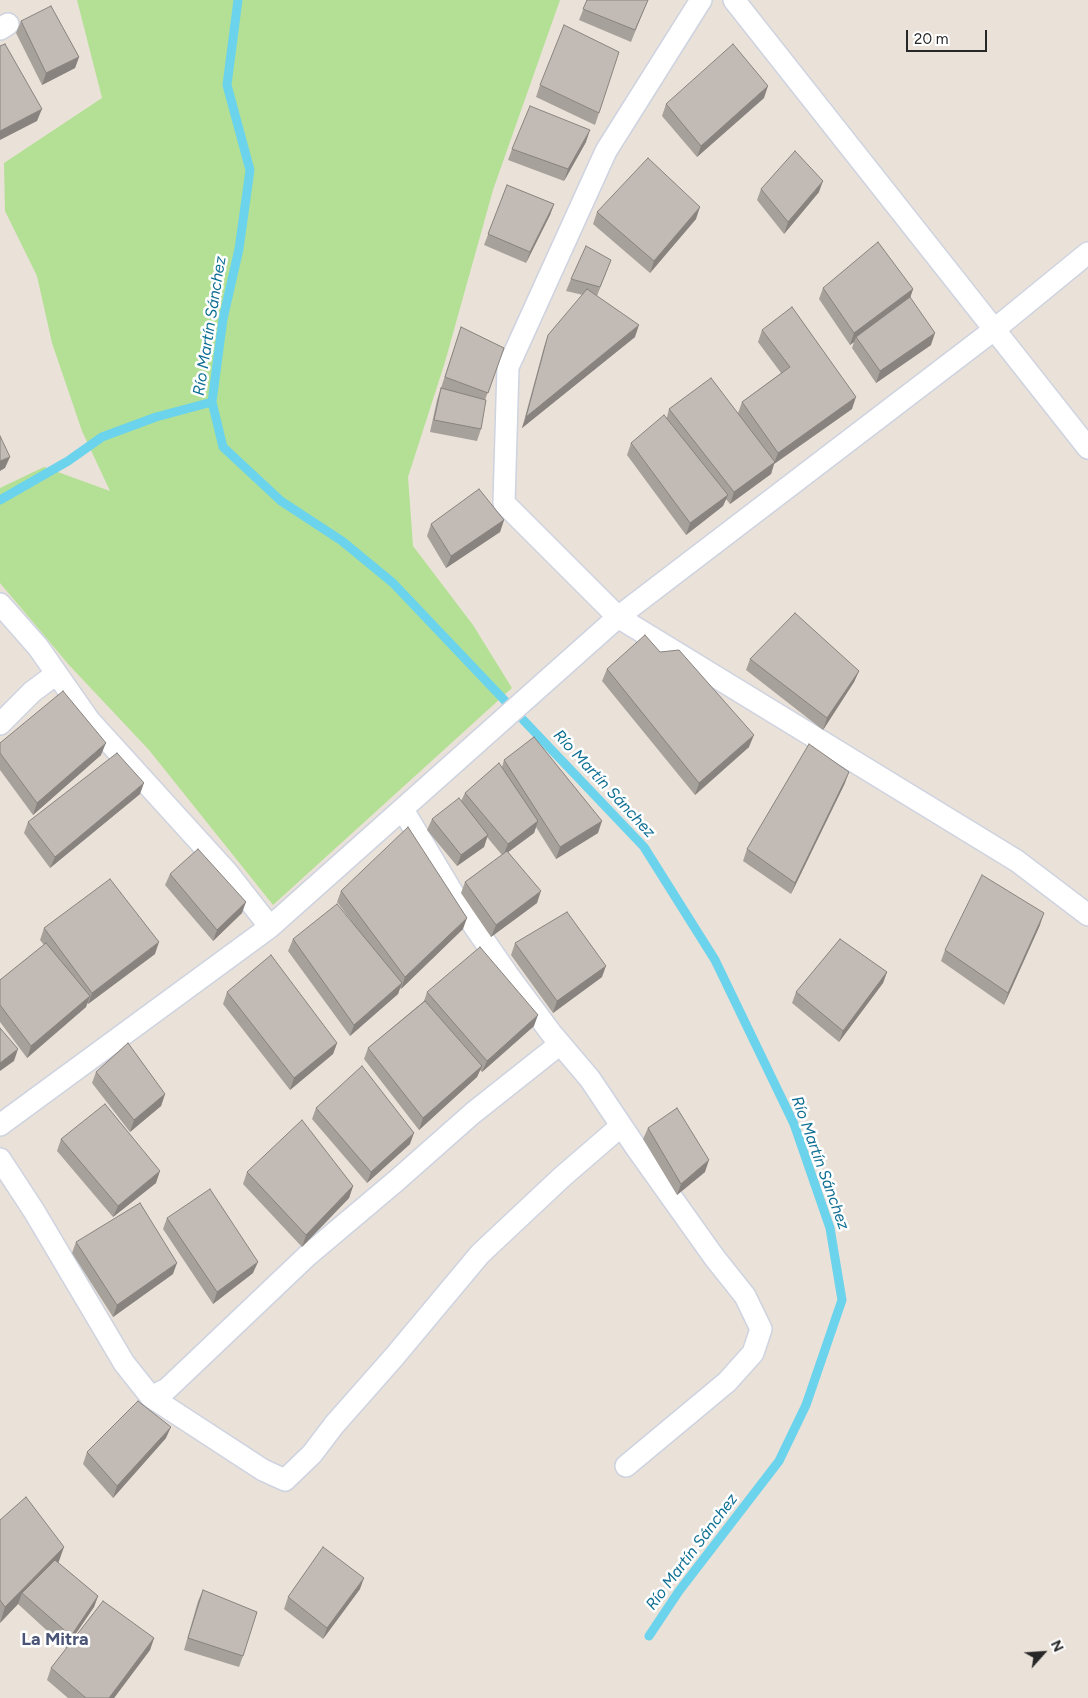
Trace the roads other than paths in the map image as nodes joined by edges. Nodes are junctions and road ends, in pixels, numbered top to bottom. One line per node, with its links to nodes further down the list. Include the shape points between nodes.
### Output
1 (701, 0): 7 (street, via 606,150 508,367 504,503)
2 (734, 0): 4 (street)
3 (1088, 253): 4 (street)
4 (995, 328): 5 (street); 7 (street)
5 (1088, 448)
6 (0, 604): 8 (street, via 38,647)
7 (618, 617): 10 (street); 11 (street, via 1017,861)
8 (56, 674): 9 (street, via 32,692); 12 (street, via 89,720 227,872)
9 (0, 724)
10 (403, 810): 12 (street); 13 (street, via 461,907)
11 (1088, 915)
12 (270, 927): 14 (street)
13 (560, 1044): 15 (street); 17 (street, via 473,1113 307,1256 167,1389)
14 (0, 1125)
15 (622, 1126): 17 (street, via 562,1176 480,1254 312,1454 285,1480 263,1470); 18 (street, via 745,1296 761,1329 753,1353 727,1382)
16 (0, 1160): 17 (street, via 124,1363)
17 (151, 1397)
18 (626, 1466)

